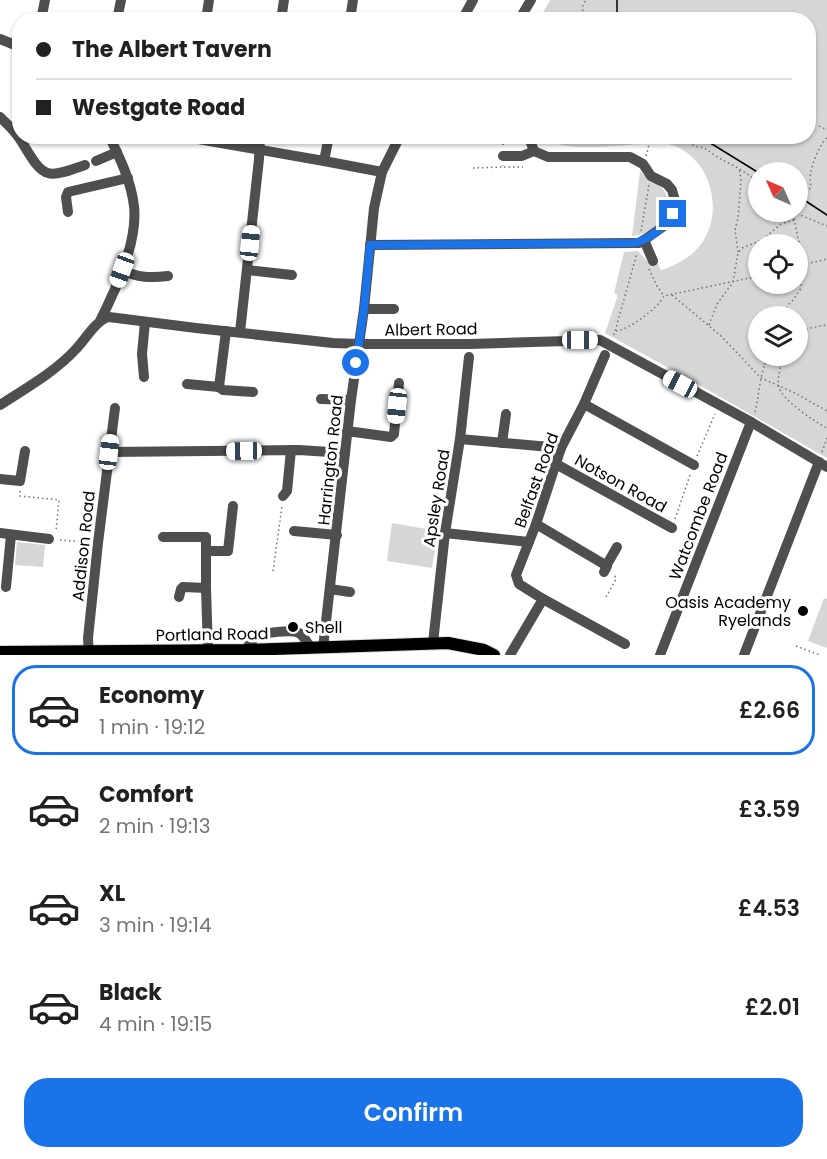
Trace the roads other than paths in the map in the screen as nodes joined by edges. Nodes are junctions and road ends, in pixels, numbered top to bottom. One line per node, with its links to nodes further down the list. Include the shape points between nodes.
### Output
1 (0, 117): 2 (street)
2 (12, 129)
3 (23, 144): 12 (street, via 43,171 55,174)
4 (113, 144): 12 (street)
5 (227, 144): 10 (street)
6 (259, 144): 10 (street)
7 (327, 144): 13 (street)
8 (396, 144): 15 (street, Harrington Road)
9 (531, 144): 11 (street)
10 (259, 149): 13 (street); 22 (street)
11 (534, 151): 14 (street); 18 (street, via 548,157 630,157 667,184 675,197 675,209 668,223)
12 (117, 152): 16 (street)
13 (324, 161): 15 (street)
14 (503, 162)
15 (382, 172): 19 (street, Harrington Road)
16 (128, 178): 17 (street, via 68,192); 21 (street, via 134,217)
17 (68, 212)
18 (640, 244): 19 (street); 20 (street)
19 (370, 245): 25 (street, Harrington Road)
20 (648, 261)
21 (122, 270): 24 (street, via 142,277); 27 (street)
22 (247, 270): 23 (street); 30 (street)
23 (292, 275)
24 (168, 276)
25 (364, 309): 26 (street); 31 (street, Harrington Road)
26 (394, 309)
27 (100, 321): 28 (street, Albert Road, via 109,317); 41 (street, via 60,364)
28 (145, 322): 29 (street, Albert Road); 34 (street)
29 (226, 331): 30 (street, Albert Road); 37 (street)
30 (240, 332): 31 (street, Albert Road)
31 (359, 345): 32 (street, Albert Road, via 600,340); 40 (street, Harrington Road)
32 (607, 350): 42 (street, Belfast Road); 45 (street, Albert Road)
33 (469, 357): 47 (street, Apsley Road)
34 (144, 376)
35 (399, 383): 46 (street, via 391,437)
36 (187, 384): 37 (street)
37 (219, 387): 38 (street)
38 (253, 392)
39 (321, 399): 40 (street)
40 (351, 400): 46 (street, Harrington Road)
41 (0, 405)
42 (584, 405): 49 (street, Belfast Road); 55 (street)
43 (114, 408): 52 (street, Addison Road)
44 (506, 414): 48 (street)
45 (751, 422): 56 (street, Albert Road); 90 (street, Watcombe Road)
46 (347, 431): 53 (street, Harrington Road)
47 (460, 439): 48 (street); 63 (street, Apsley Road)
48 (502, 442): 49 (street)
49 (561, 448): 54 (street, Belfast Road)
50 (291, 450): 52 (street); 53 (street); 58 (street)
51 (24, 451): 57 (street, via 20,480)
52 (109, 452): 86 (street, Addison Road)
53 (345, 453): 65 (street, Harrington Road)
54 (556, 464): 60 (street, Belfast Road); 61 (street, Notson Road)
55 (693, 465)
56 (823, 465): 91 (street)
57 (0, 478)
58 (284, 496)
59 (233, 506): 70 (street, via 228,551)
60 (536, 524): 68 (street, Belfast Road); 69 (street, via 606,568)
61 (672, 528)
62 (294, 531): 65 (street)
63 (445, 533): 68 (street); 77 (street, Apsley Road)
64 (6, 534): 67 (street); 71 (street)
65 (337, 535): 73 (street, Harrington Road)
66 (163, 537): 70 (street, via 206,537)
67 (52, 540)
68 (529, 542): 76 (street, Belfast Road, via 516,575 519,584)
69 (617, 547)
70 (206, 551): 72 (street)
71 (6, 587)
72 (206, 588): 75 (street, via 183,587); 82 (street)
73 (330, 589): 74 (street); 79 (street, Harrington Road)
74 (350, 592)
75 (179, 597)
76 (543, 599): 78 (street); 89 (street)
77 (433, 643): 81 (main road, Portland Road, via 448,643); 83 (main road, Portland Road)
78 (625, 644)
79 (317, 648): 80 (street, via 297,632 286,632 256,636); 83 (main road, Portland Road); 85 (main road, Portland Road)
80 (245, 650): 82 (main road, Portland Road); 85 (main road, Portland Road)
81 (458, 650): 88 (main road, Portland Road, via 484,650)
82 (208, 651): 87 (main road, Portland Road)
83 (368, 651)
84 (0, 652): 86 (main road, Portland Road)
85 (272, 652)
86 (88, 653): 87 (main road, Portland Road)
87 (179, 653)
88 (494, 655)
89 (510, 655)
90 (660, 655)
91 (744, 655)

